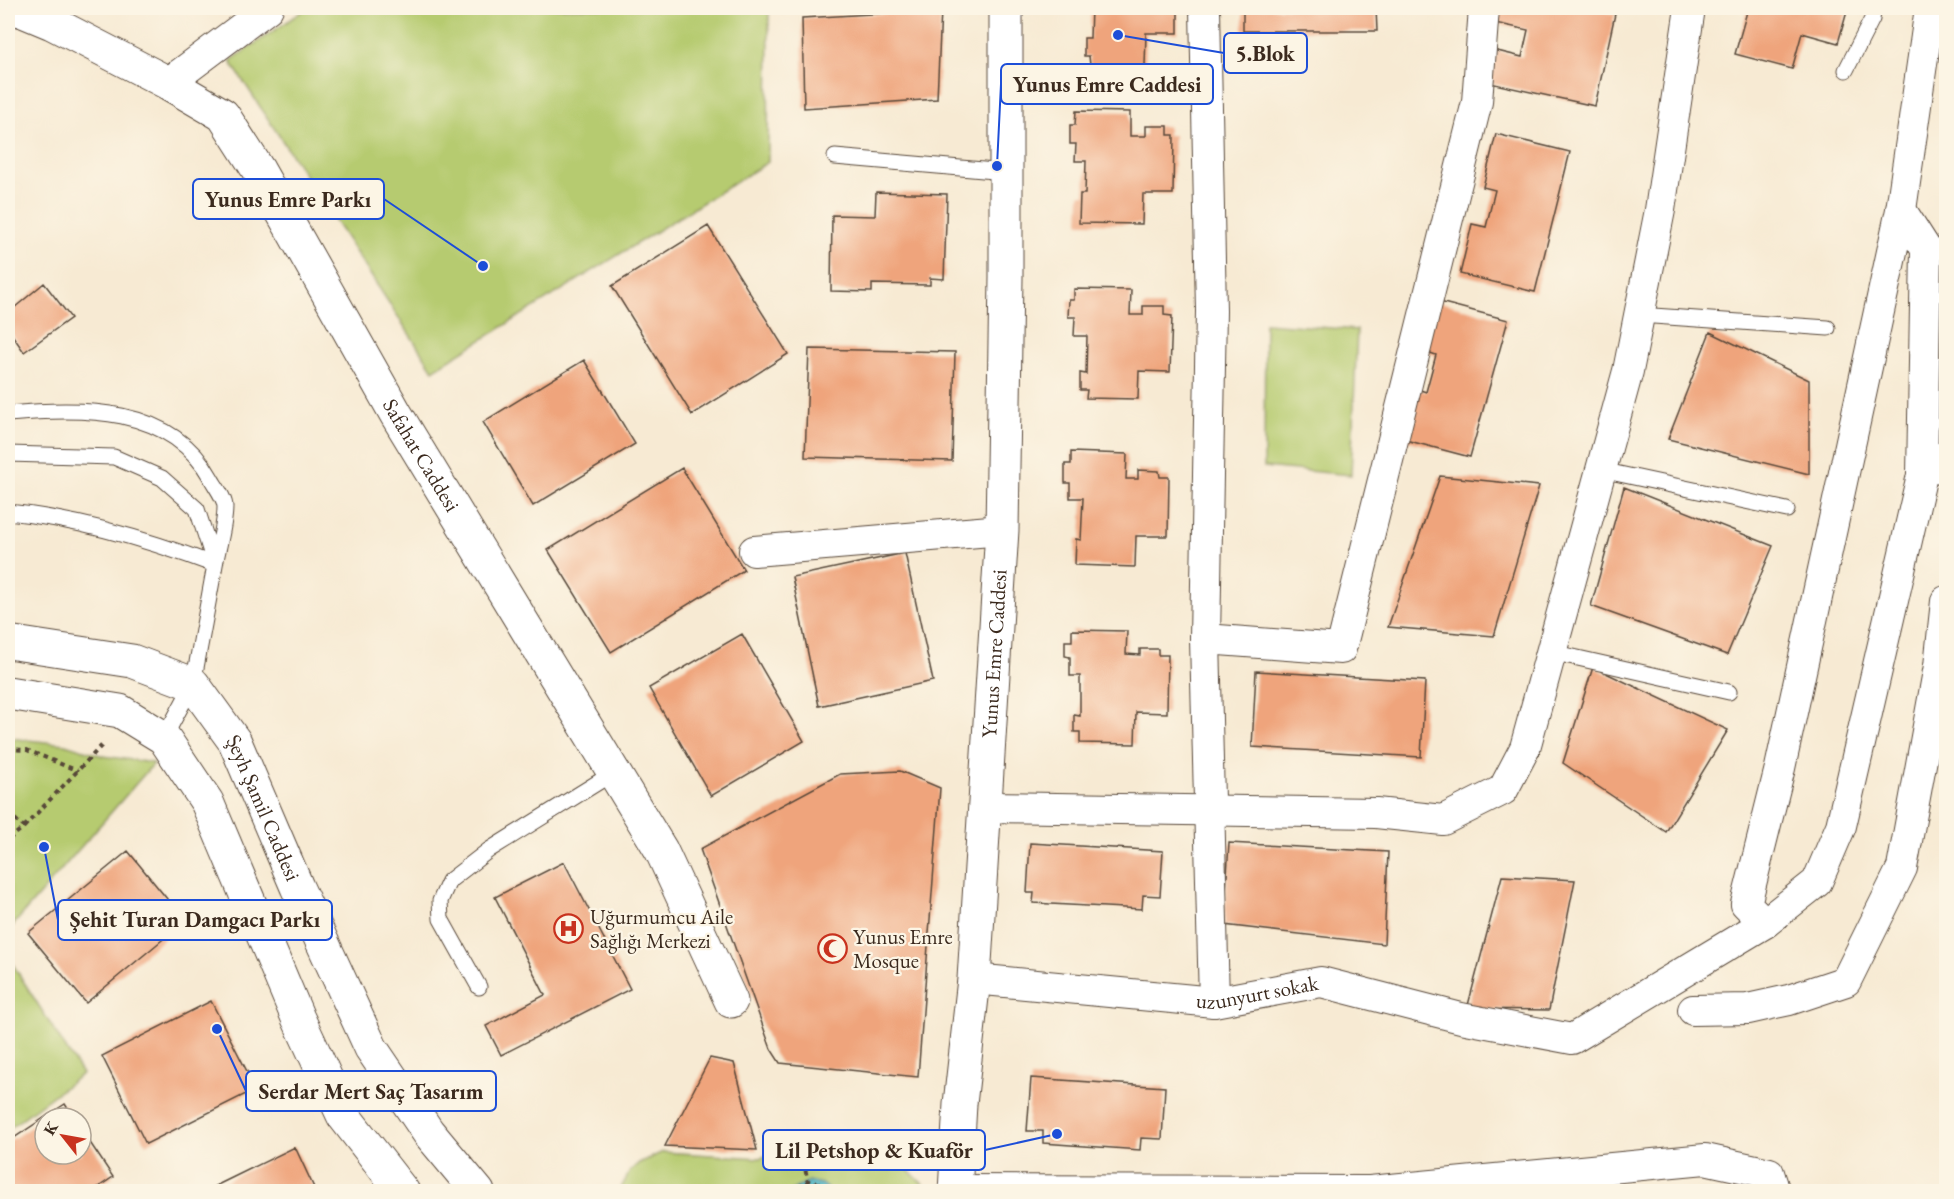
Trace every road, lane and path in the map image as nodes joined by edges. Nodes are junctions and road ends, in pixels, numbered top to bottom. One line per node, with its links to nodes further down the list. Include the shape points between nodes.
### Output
1 (16, 8): 10 (street, Safahat Caddesi)
2 (268, 8): 10 (street)
3 (1006, 8): 12 (street, Yunus Emre Caddesi)
4 (1205, 8): 28 (street, via 1211,311)
5 (1484, 8): 28 (street, via 1477,102 1341,649)
6 (1690, 8): 16 (street, via 1660,210)
7 (1874, 8): 9 (lane)
8 (1930, 8): 13 (street)
9 (1846, 70)
10 (168, 83): 38 (street, Safahat Caddesi, via 223,115 259,171 396,414)
11 (835, 157): 12 (lane)
12 (1006, 172): 24 (street, Yunus Emre Caddesi)
13 (1901, 210): 15 (street, via 1926,249); 44 (street, via 1780,768 1746,904)
14 (1947, 261): 15 (street)
15 (1925, 295): 21 (street)
16 (1639, 315): 17 (lane); 20 (street)
17 (1828, 328)
18 (8, 414): 26 (lane, via 98,411 148,422 199,456 225,504)
19 (8, 454): 26 (lane, via 114,457 162,478 197,509)
20 (1601, 471): 22 (lane); 30 (street)
21 (1934, 473): 44 (street, via 1841,826 1817,882)
22 (1787, 510)
23 (8, 512): 26 (lane, via 42,516 162,545)
24 (1002, 530): 25 (street); 39 (street, Yunus Emre Caddesi)
25 (754, 551)
26 (215, 565): 31 (lane)
27 (1947, 601): 49 (street, via 1902,868 1846,981 1748,1009)
28 (1205, 639): 40 (street)
29 (8, 642): 31 (street, via 132,661)
30 (1551, 652): 32 (lane); 40 (street, via 1525,748 1503,790 1443,820 1376,813)
31 (193, 684): 35 (lane); 54 (street, Şeyh Şamil Caddesi, via 235,742 372,1048 428,1132)
32 (1729, 692)
33 (8, 693): 34 (street, via 120,711)
34 (130, 717): 35 (street); 37 (path)
35 (164, 738): 53 (street, via 207,802 343,1115)
36 (8, 749): 37 (path, via 27,750)
37 (78, 771): 42 (path)
38 (613, 773): 46 (lane, via 489,850 449,881 440,901 441,919); 47 (street, Safahat Caddesi, via 661,850)
39 (985, 807): 40 (street); 45 (street, Yunus Emre Caddesi)
40 (1210, 811): 48 (street)
41 (8, 813): 42 (path)
42 (24, 827): 43 (path)
43 (8, 840)
44 (1765, 923): 48 (street, uzunyurt sokak, via 1572,1039 1461,1018 1321,982)
45 (974, 980): 48 (street, uzunyurt sokak); 52 (street, Yunus Emre Caddesi)
46 (479, 987)
47 (731, 1001)
48 (1214, 1002)
49 (1693, 1010)
50 (799, 1144): 51 (path)
51 (808, 1181): 55 (path); 56 (path, via 822,1184)
52 (955, 1190): 57 (street, via 1370,1191 1705,1159 1769,1173)
53 (403, 1191)
54 (478, 1191)
55 (791, 1191)
56 (830, 1191)
57 (1775, 1191)

